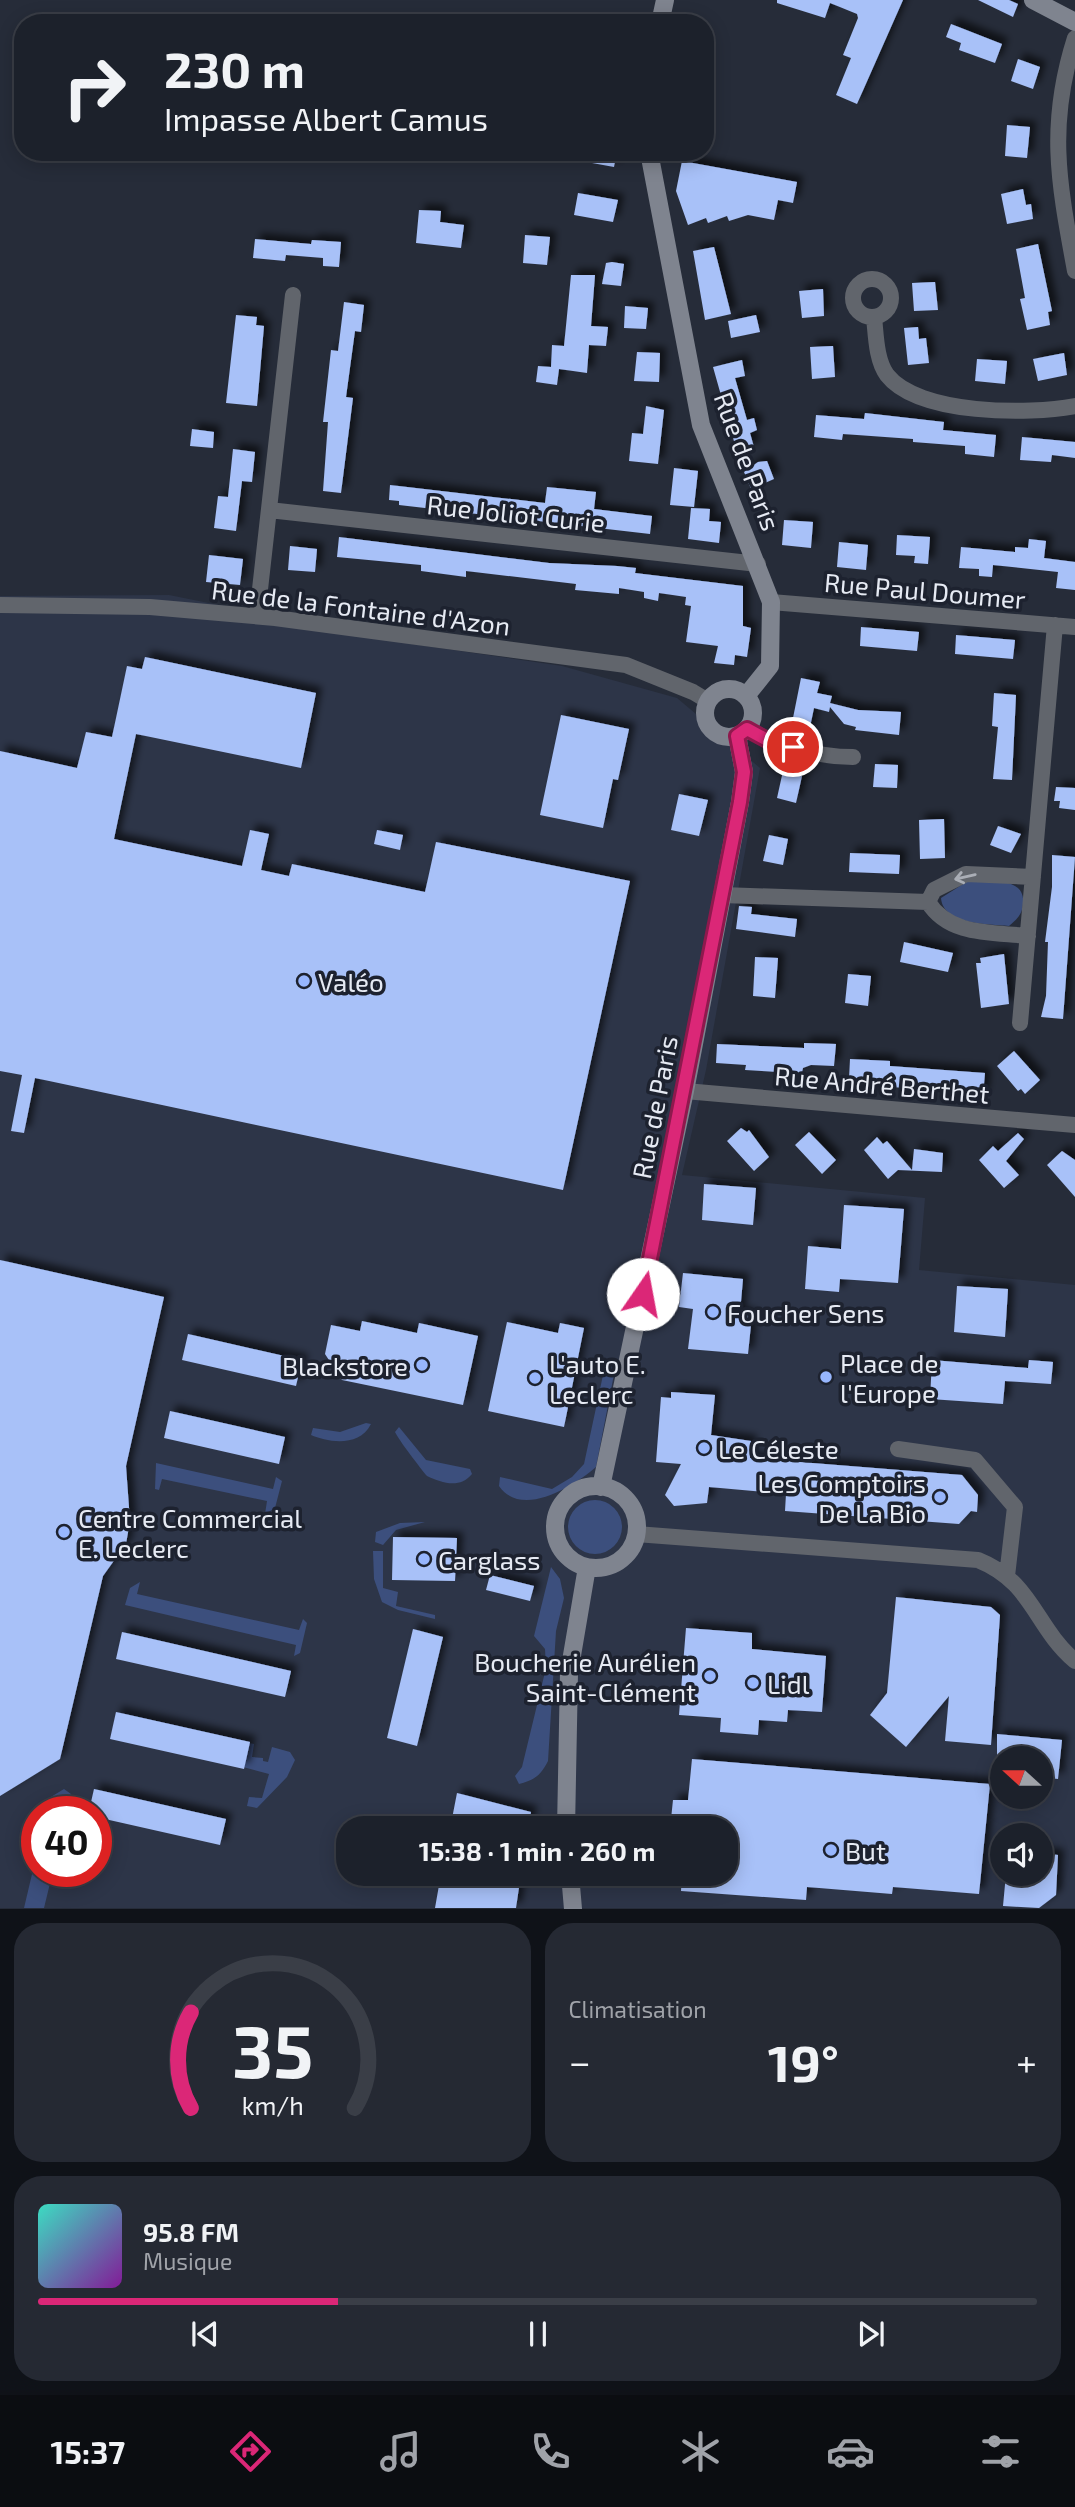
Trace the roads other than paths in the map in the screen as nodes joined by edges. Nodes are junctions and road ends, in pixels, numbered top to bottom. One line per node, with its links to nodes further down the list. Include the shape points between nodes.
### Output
1 (1033, 0): 2 (street)
2 (1075, 22)
3 (1075, 38): 5 (street, via 1062,93 1056,151)
4 (651, 161): 10 (street, Rue de Paris, via 701,425)
5 (1075, 271)
6 (293, 295): 9 (street)
7 (874, 317): 8 (street, via 882,365 906,390 966,407 1000,411 1036,413)
8 (1075, 406)
9 (269, 510): 10 (street, Rue Joliot Curie); 13 (street)
10 (758, 564): 11 (street, Rue de Paris)
11 (771, 602): 14 (street, Rue Paul Doumer); 16 (street, Rue de Paris, via 770,666)
12 (0, 605): 13 (street, Rue de la Fontaine d'Azon, via 150,607)
13 (257, 617): 17 (street, Rue de la Fontaine d'Azon, via 626,665)
14 (1055, 625): 15 (street, Rue Paul Doumer); 20 (street)
15 (1075, 627)
16 (746, 696): 17 (street, via 726,690); 18 (street, via 752,709)
17 (708, 701): 18 (street, via 705,717 713,732 728,738)
18 (742, 733): 19 (street); 21 (street, Rue de Paris, via 744,772)
19 (853, 757)
20 (1033, 877): 22 (street, one-way to 22, via 966,874 934,890); 23 (street)
21 (722, 895): 22 (street); 25 (street, Rue de Paris)
22 (928, 902): 23 (street, via 936,915 963,930)
23 (1028, 936): 24 (street)
24 (1020, 1023)
25 (685, 1091): 26 (street, Rue André Berthet); 28 (street, Rue de Paris)
26 (1075, 1125)
27 (898, 1449): 31 (street, via 975,1460 1015,1507)
28 (601, 1487): 29 (street, via 614,1491 632,1509); 30 (street, via 576,1491 566,1499 555,1522 559,1546 566,1556)
29 (636, 1534): 30 (street, via 624,1557 600,1568); 31 (street, via 978,1560)
30 (586, 1567): 33 (street, via 569,1673)
31 (1007, 1576): 32 (street, via 1028,1596 1047,1631)
32 (1075, 1661)
33 (566, 1816)
34 (571, 1886): 35 (street)
35 (573, 1909)

